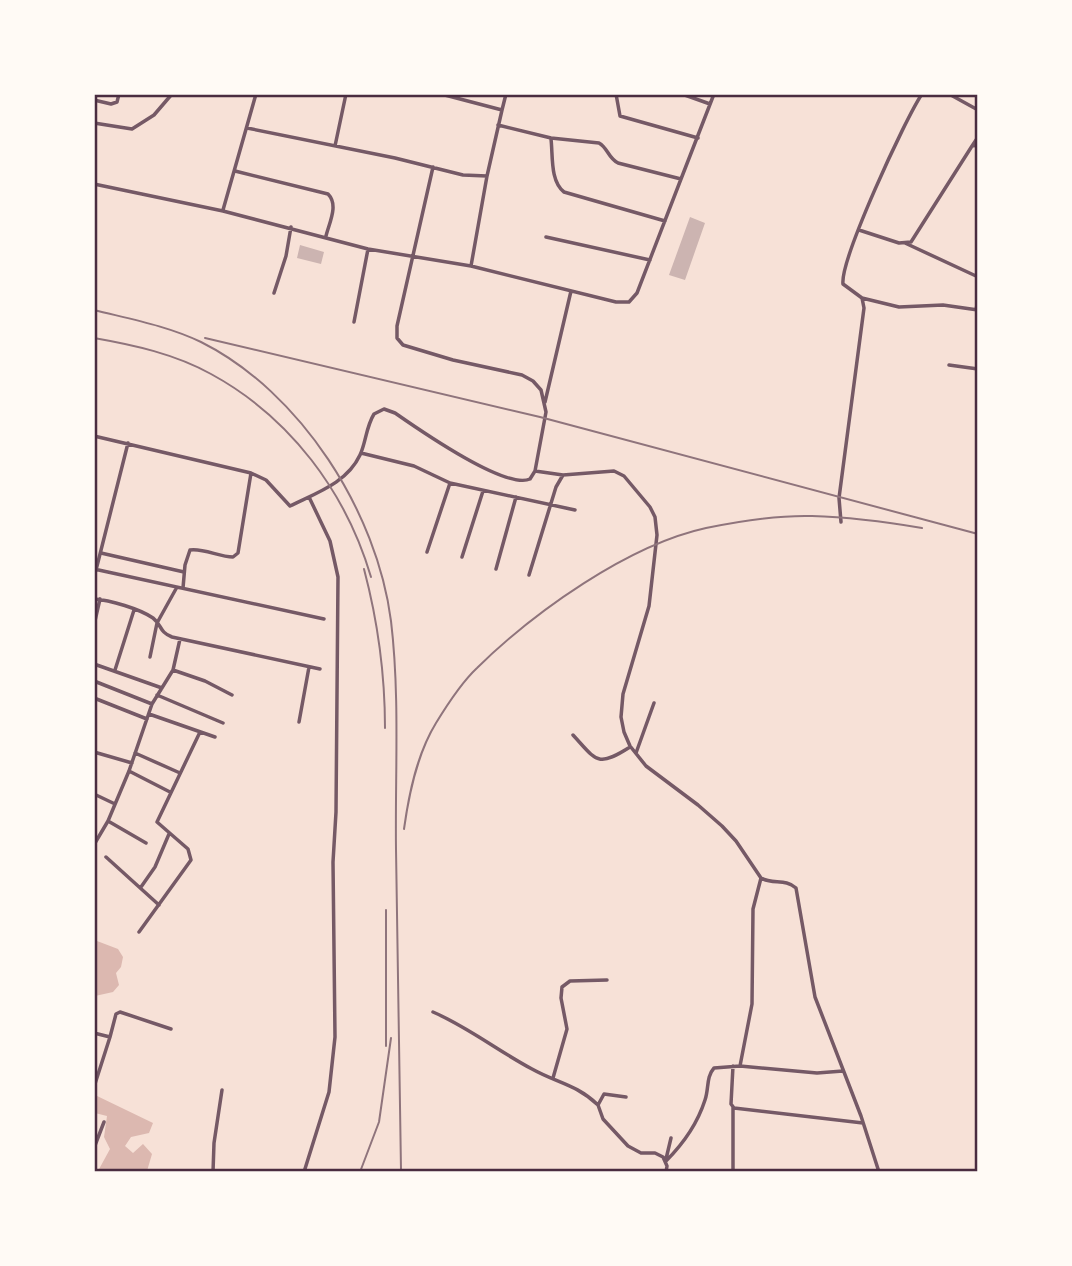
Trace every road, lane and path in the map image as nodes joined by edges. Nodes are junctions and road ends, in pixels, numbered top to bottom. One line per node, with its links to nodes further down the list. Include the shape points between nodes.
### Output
1 (119, 94): 12 (street, via 111,104)
2 (172, 94): 16 (street, via 154,115 132,130)
3 (256, 94): 18 (street)
4 (346, 94): 23 (street)
5 (506, 94): 14 (street)
6 (616, 94): 21 (street, via 620,116)
7 (682, 94): 13 (street)
8 (714, 94): 13 (street)
9 (922, 94): 33 (street)
10 (949, 94): 15 (street)
11 (443, 95): 14 (street)
12 (94, 100)
13 (711, 104): 21 (street)
14 (502, 110): 17 (street)
15 (978, 110)
16 (94, 123)
17 (498, 125): 20 (street); 27 (street)
18 (247, 128): 23 (street); 26 (street)
19 (978, 137): 24 (street)
20 (551, 138): 28 (street, via 599,143 618,163); 31 (street, via 559,189)
21 (698, 138): 28 (street)
22 (978, 145): 24 (street)
23 (335, 146): 25 (street)
24 (971, 146): 36 (street, via 916,236)
25 (433, 167): 27 (street); 38 (street)
26 (235, 170): 30 (street); 34 (street, via 328,194 334,204)
27 (487, 176): 40 (street)
28 (681, 180): 31 (street)
29 (94, 184): 30 (street)
30 (223, 211): 32 (street)
31 (665, 221): 39 (street)
32 (291, 227): 34 (street); 43 (street)
33 (858, 229): 36 (street); 44 (street, via 842,280 845,288)
34 (326, 236): 37 (street)
35 (546, 237): 39 (street)
36 (905, 243): 41 (street)
37 (368, 248): 38 (street); 47 (street)
38 (413, 257): 40 (street); 50 (street, via 397,326 399,342 522,375 541,390)
39 (650, 260): 42 (street, via 629,302)
40 (471, 266): 42 (street)
41 (976, 276)
42 (571, 291): 50 (street)
43 (274, 293)
44 (862, 298): 46 (street, via 899,307 943,305); 63 (street, via 840,486)
45 (978, 299): 46 (street)
46 (976, 310)
47 (354, 322)
48 (949, 365): 49 (street)
49 (978, 369)
50 (545, 402): 54 (street)
51 (94, 436): 52 (street)
52 (128, 443): 55 (street); 65 (street)
53 (361, 453): 54 (street, via 370,421 384,409 456,454 515,481 527,481); 57 (street, via 414,466); 59 (street, via 341,480)
54 (535, 471): 56 (street)
55 (251, 473): 59 (street, via 266,480 290,506); 69 (street, via 238,553 226,557 190,550)
56 (563, 475): 61 (street); 99 (street, via 619,473 650,508 657,524 649,606 623,694 621,717)
57 (450, 483): 58 (street); 64 (street)
58 (483, 491): 60 (street); 66 (street)
59 (309, 497): 138 (street, via 330,541 338,577 335,1037 329,1092)
60 (516, 498): 61 (street); 67 (street)
61 (552, 505): 62 (street); 70 (street)
62 (575, 510)
63 (841, 522)
64 (427, 552)
65 (100, 553): 68 (street); 69 (street)
66 (462, 556)
67 (496, 569)
68 (95, 570): 71 (street)
69 (184, 572): 72 (street)
70 (529, 575)
71 (177, 587): 72 (street); 77 (street)
72 (183, 588): 76 (street)
73 (94, 598): 74 (street)
74 (100, 599): 75 (street); 78 (street)
75 (134, 610): 77 (street); 84 (street)
76 (324, 619)
77 (157, 623): 79 (street, via 161,632); 80 (street)
78 (94, 625)
79 (180, 639): 82 (street); 85 (street)
80 (150, 657)
81 (94, 664): 84 (street)
82 (309, 667): 83 (street); 94 (street)
83 (320, 669)
84 (115, 670): 87 (street)
85 (173, 670): 87 (street); 89 (street)
86 (94, 681): 92 (street)
87 (162, 688): 88 (street)
88 (157, 695): 92 (street); 95 (street)
89 (232, 695)
90 (94, 698): 93 (street)
91 (654, 703): 102 (street)
92 (152, 704): 93 (street)
93 (148, 716): 96 (street); 101 (street)
94 (299, 722)
95 (223, 723)
96 (200, 732): 98 (street); 105 (street)
97 (573, 735): 99 (street, via 601,760)
98 (215, 737)
99 (631, 747): 102 (street)
100 (94, 752): 103 (street)
101 (135, 753): 103 (street); 105 (street)
102 (636, 753): 114 (street, via 722,826)
103 (132, 763): 104 (street)
104 (129, 771): 106 (street); 108 (street)
105 (180, 773): 106 (street)
106 (170, 792): 110 (street, via 157,822)
107 (94, 794): 108 (street)
108 (115, 804): 109 (street)
109 (108, 821): 111 (street); 112 (street)
110 (169, 834): 115 (street); 116 (street, via 188,849 191,860)
111 (95, 843)
112 (146, 843)
113 (106, 858): 115 (street)
114 (761, 878): 124 (street, via 754,909 752,1004); 125 (street, via 790,882 798,891 815,997)
115 (140, 888): 116 (street)
116 (159, 905): 117 (street)
117 (139, 932)
118 (607, 980): 126 (street, via 570,981 562,987 567,1029)
119 (433, 1012): 126 (street)
120 (171, 1030): 122 (street, via 120,1012)
121 (94, 1033): 122 (street)
122 (110, 1037): 127 (street)
123 (733, 1066): 124 (street); 131 (street); 136 (street, via 711,1072 698,1120)
124 (740, 1066): 125 (street)
125 (843, 1072): 133 (street)
126 (553, 1078): 130 (street, via 581,1090)
127 (94, 1087)
128 (222, 1090): 137 (street)
129 (626, 1097): 130 (street, via 604,1094)
130 (598, 1105): 136 (street, via 603,1119 628,1146 641,1153 660,1154)
131 (733, 1107): 133 (street); 140 (street)
132 (104, 1122): 135 (street)
133 (863, 1123): 141 (street)
134 (671, 1139): 136 (street)
135 (94, 1148)
136 (666, 1161): 139 (street)
137 (213, 1171)
138 (304, 1171)
139 (666, 1171)
140 (733, 1171)
141 (879, 1171)

